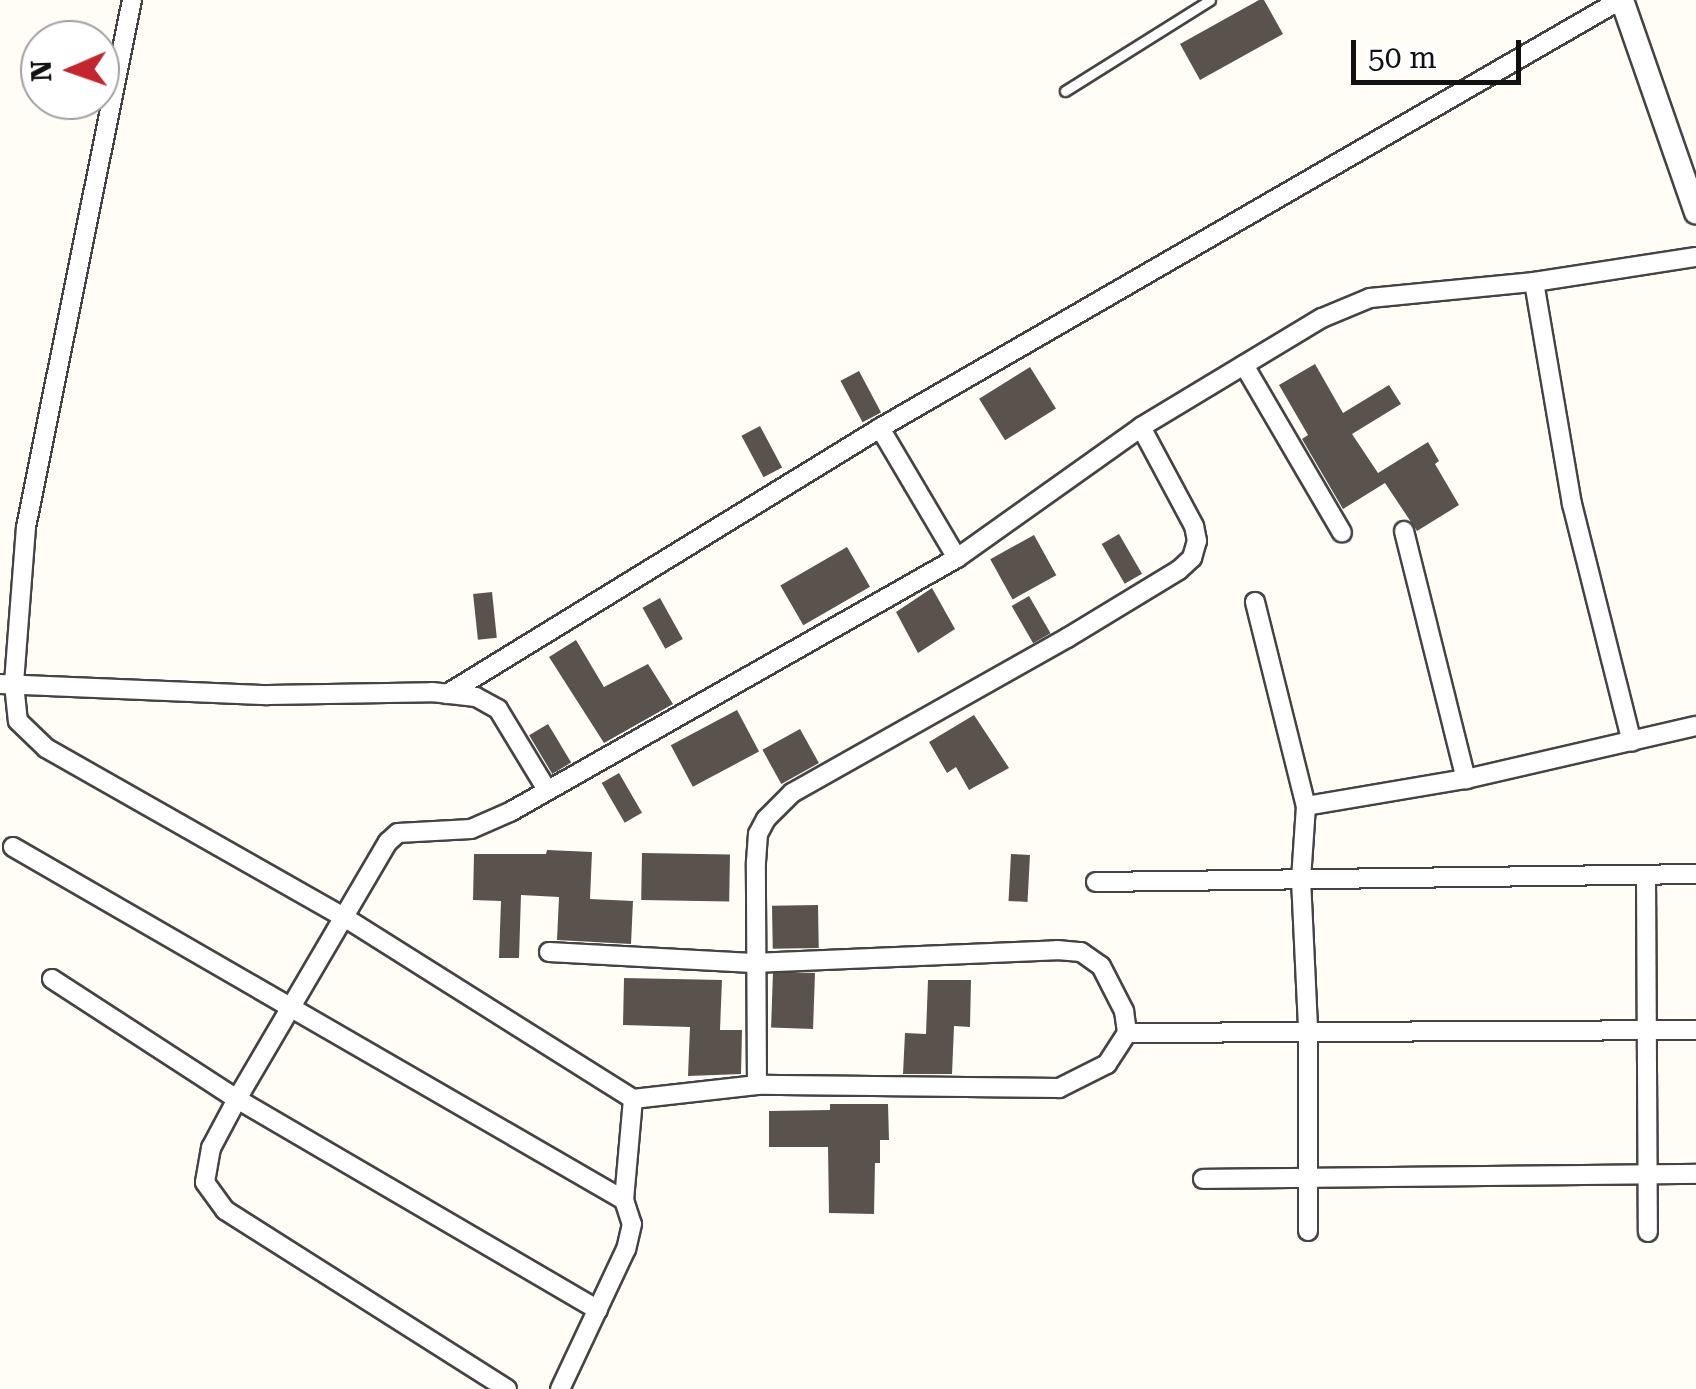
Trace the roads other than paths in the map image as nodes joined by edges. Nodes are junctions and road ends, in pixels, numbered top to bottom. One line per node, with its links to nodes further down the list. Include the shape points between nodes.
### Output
1 (132, 0): 15 (street, via 26,527)
2 (1210, 0): 4 (lane)
3 (1621, 0): 5 (street); 10 (street)
4 (1066, 91)
5 (1696, 213)
6 (1696, 257): 7 (street)
7 (1534, 282): 8 (street, via 1370,298); 18 (street, via 1572,504)
8 (1244, 365): 9 (street); 12 (street)
9 (1141, 427): 13 (street); 29 (street, via 1194,526 1192,558 775,806 758,834)
10 (880, 428): 13 (street); 16 (street)
11 (1404, 531): 19 (street)
12 (1342, 533)
13 (957, 558): 20 (street)
14 (1255, 602): 21 (street)
15 (7, 684): 16 (street, via 268,695); 27 (street, via 18,721 46,748)
16 (447, 694): 20 (street, via 476,697 498,709)
17 (1696, 726): 18 (street)
18 (1632, 742): 19 (street)
19 (1466, 779): 21 (street)
20 (547, 790): 27 (street, via 471,828 398,832)
21 (1306, 806): 25 (street)
22 (14, 847): 31 (street)
23 (1696, 874): 24 (street)
24 (1646, 875): 25 (street); 34 (street)
25 (1301, 879): 26 (street); 32 (street)
26 (1096, 882)
27 (344, 917): 31 (street); 37 (street)
28 (550, 952): 29 (street)
29 (753, 963): 35 (street, via 1081,952 1101,966 1124,1011); 36 (street)
30 (52, 979): 38 (street)
31 (290, 1008): 38 (street); 43 (street)
32 (1308, 1030): 34 (street); 35 (street); 41 (street)
33 (1696, 1030): 34 (street)
34 (1648, 1031): 40 (street)
35 (1127, 1033): 36 (street, via 1107,1064 1059,1088)
36 (757, 1085): 37 (street)
37 (633, 1098): 43 (street)
38 (237, 1099): 46 (street); 47 (street, via 205,1168 212,1198)
39 (1696, 1174): 40 (street)
40 (1648, 1175): 41 (street); 45 (street)
41 (1308, 1178): 42 (street); 44 (street)
42 (1203, 1179)
43 (624, 1200): 46 (street, via 632,1224 626,1250)
44 (1308, 1231)
45 (1648, 1232)
46 (598, 1310): 48 (street)
47 (507, 1389)
48 (560, 1389)

